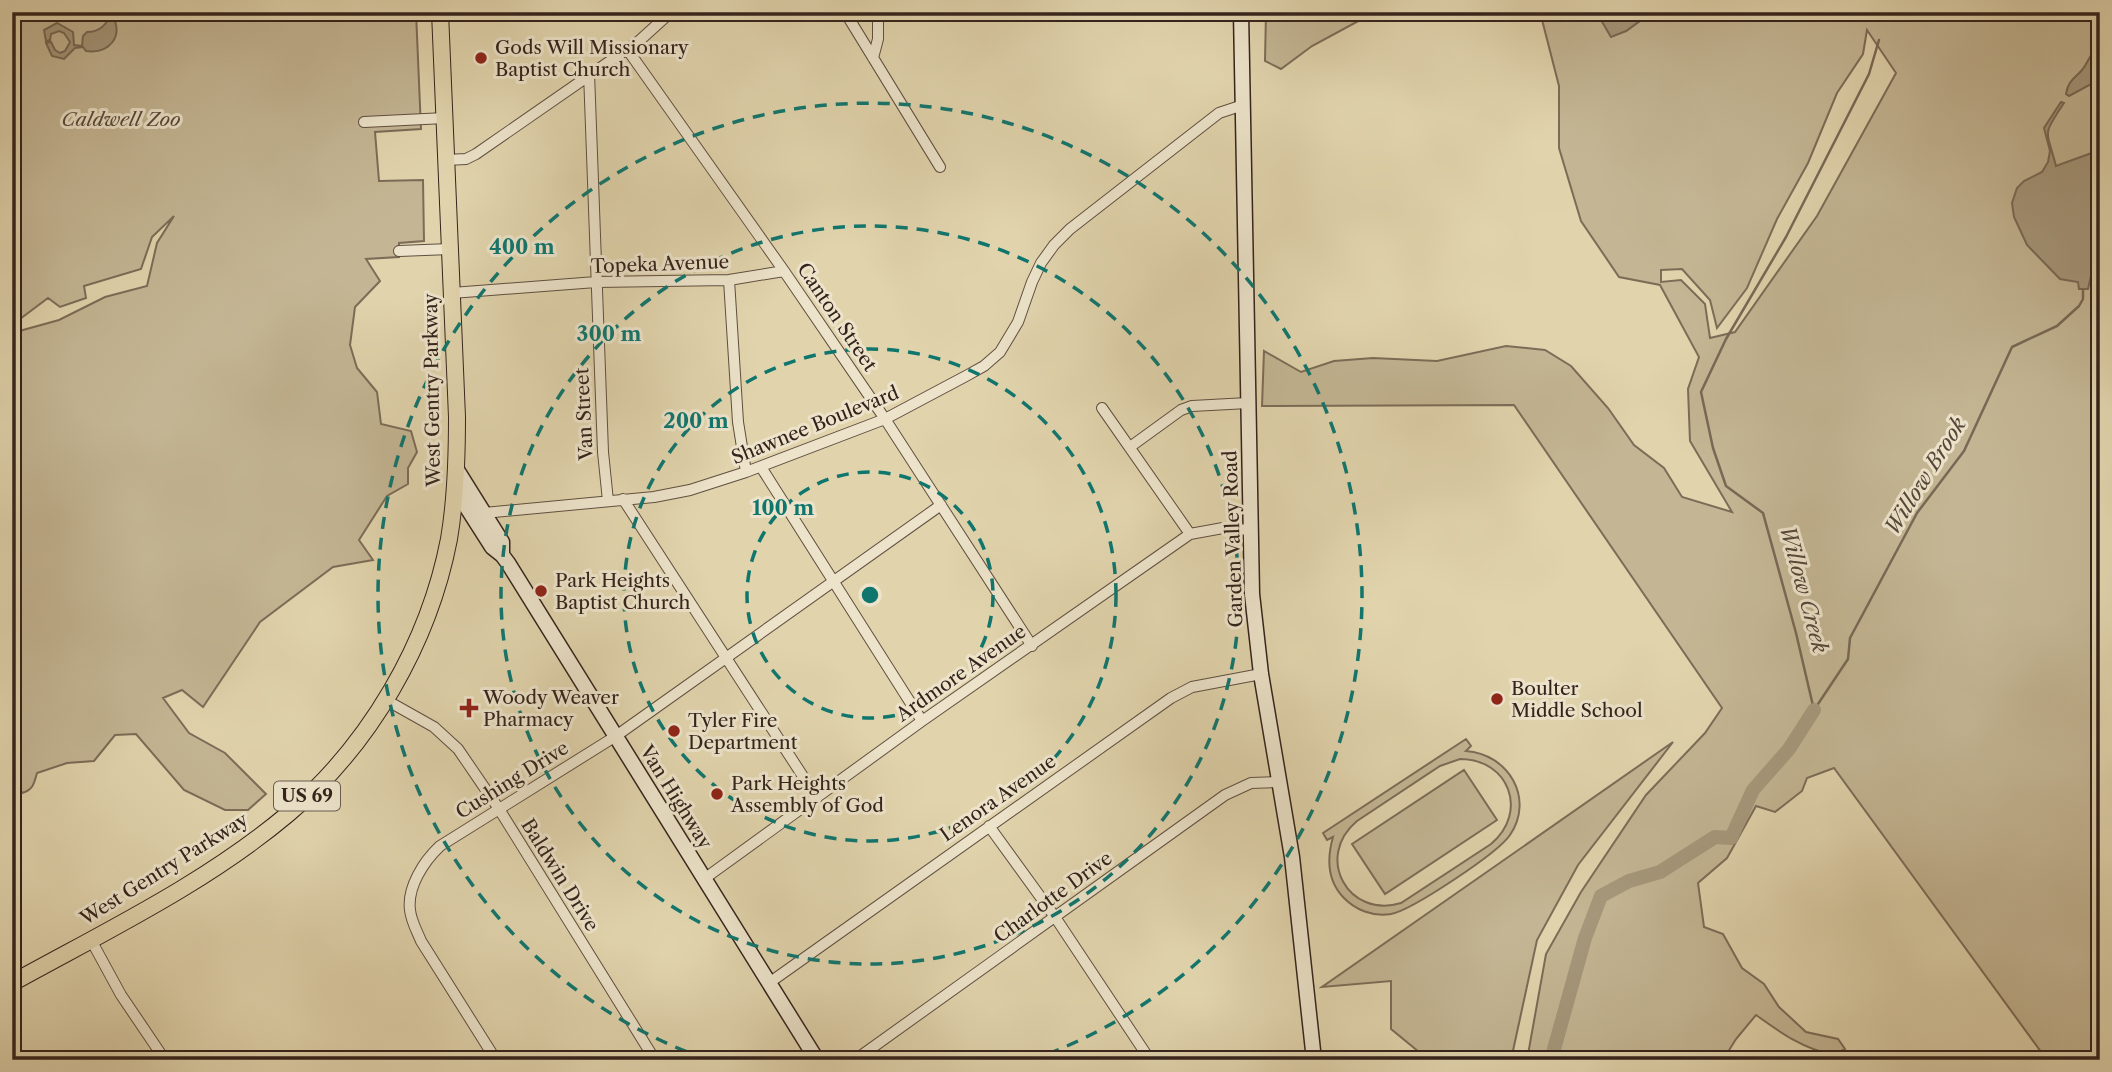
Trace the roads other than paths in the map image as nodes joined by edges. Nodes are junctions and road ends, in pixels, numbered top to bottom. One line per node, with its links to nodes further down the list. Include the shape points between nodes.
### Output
1 (461, 12): 6 (street)
2 (671, 12): 7 (street)
3 (845, 12): 8 (street)
4 (878, 12): 8 (street)
5 (1241, 12): 10 (street, Garden Valley Road)
6 (440, 13): 11 (main road, West Gentry Parkway / US 69)
7 (627, 49): 9 (street); 17 (street, Canton Street)
8 (873, 58): 14 (street)
9 (589, 73): 13 (street, via 476,154); 19 (street, Van Street)
10 (1243, 105): 21 (street, Garden Valley Road); 23 (street, Shawnee Boulevard, via 1219,113 1054,244 1000,352 984,366)
11 (444, 118): 12 (street); 13 (main road, West Gentry Parkway / US 69)
12 (364, 122)
13 (446, 160): 15 (main road, West Gentry Parkway / US 69)
14 (940, 167)
15 (450, 249): 16 (street); 20 (main road, West Gentry Parkway / US 69)
16 (398, 251)
17 (784, 271): 18 (street, Topeka Avenue); 23 (street, Canton Street)
18 (729, 280): 19 (street, Topeka Avenue); 27 (street, via 738,422)
19 (596, 282): 20 (street, Topeka Avenue); 30 (street, Van Street)
20 (452, 293): 26 (main road, West Gentry Parkway / US 69)
21 (1248, 403): 24 (street, via 1181,410); 33 (street, Garden Valley Road)
22 (1102, 408): 24 (street)
23 (885, 419): 25 (street, Shawnee Boulevard); 31 (street, Canton Street)
24 (1130, 447): 34 (street)
25 (761, 467): 27 (street, Shawnee Boulevard); 36 (street)
26 (457, 470): 28 (main road, West Gentry Parkway / US 69); 32 (street, Van Highway)
27 (746, 472): 29 (street, Shawnee Boulevard, via 690,490)
28 (456, 489): 35 (street, Van Highway, via 492,547); 40 (main road, West Gentry Parkway / US 69, via 447,548 432,601)
29 (623, 499): 30 (street, Shawnee Boulevard); 38 (street)
30 (608, 501): 32 (street, Shawnee Boulevard)
31 (941, 505): 36 (street, Cushing Drive); 37 (street, Canton Street)
32 (484, 513): 35 (street, Van Highway, via 502,542)
33 (1250, 530): 34 (street, Ardmore Avenue, via 1223,528); 39 (street, Garden Valley Road)
34 (1190, 534): 37 (street, Ardmore Avenue)
35 (502, 555): 42 (street, Van Highway)
36 (833, 580): 38 (street, Cushing Drive); 41 (street)
37 (1032, 646): 41 (street, Ardmore Avenue)
38 (726, 657): 42 (street, Cushing Drive); 44 (street)
39 (1261, 674): 43 (street, Garden Valley Road); 46 (street, Lenora Avenue, via 1192,687 1171,698)
40 (386, 700): 45 (street, Baldwin Drive, via 433,727 458,749); 49 (main road, West Gentry Parkway / US 69, via 320,784 282,819 188,883)
41 (922, 721): 44 (street, Ardmore Avenue)
42 (616, 736): 45 (street, Cushing Drive); 47 (street, Van Highway)
43 (1279, 782): 48 (street, Charlotte Drive, via 1251,783 1225,795); 58 (street, Garden Valley Road)
44 (817, 798): 47 (street, Ardmore Avenue)
45 (499, 809): 53 (street, Cushing Drive, via 429,857 419,872 409,906 421,941); 54 (street, Baldwin Drive)
46 (989, 826): 48 (street); 51 (street, Lenora Avenue)
47 (704, 879): 51 (street, Van Highway)
48 (1055, 917): 56 (street, Charlotte Drive); 57 (street)
49 (91, 940): 50 (main road, West Gentry Parkway / US 69); 52 (street)
50 (12, 983)
51 (769, 983): 55 (street, Van Highway)
52 (165, 1060)
53 (496, 1060)
54 (655, 1060)
55 (817, 1060)
56 (855, 1060)
57 (1150, 1060)
58 (1314, 1060)

